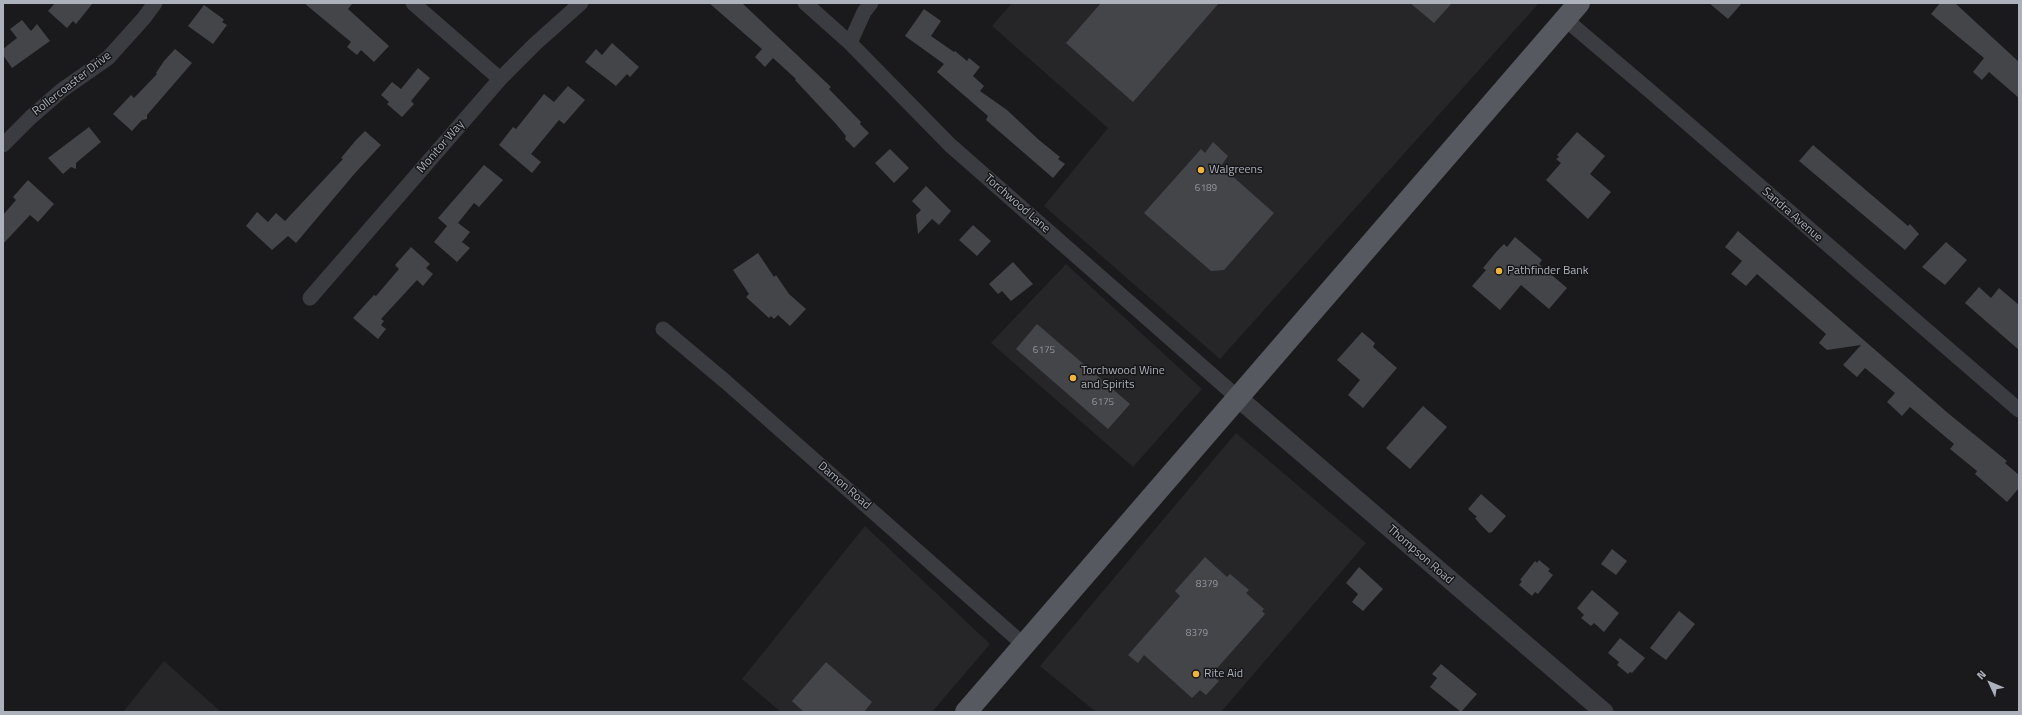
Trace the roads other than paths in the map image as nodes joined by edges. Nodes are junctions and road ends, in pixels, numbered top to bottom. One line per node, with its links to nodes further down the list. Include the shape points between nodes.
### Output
1 (155, 3): 10 (street, Rollercoaster Drive, via 108,58 62,90)
2 (413, 3): 9 (street)
3 (581, 3): 9 (street, Monitor Way)
4 (805, 3): 8 (street, Torchwood Lane)
5 (871, 3): 8 (street, via 864,12)
6 (1579, 3): 7 (main road)
7 (1565, 19): 13 (main road); 14 (street, Sandra Avenue)
8 (850, 43): 13 (street, Torchwood Lane, via 950,146)
9 (500, 79): 11 (street, Monitor Way)
10 (3, 144)
11 (310, 298)
12 (663, 329): 15 (street, Damon Road)
13 (1237, 397): 15 (main road); 17 (street, Thompson Road)
14 (2019, 410)
15 (1024, 644): 16 (main road)
16 (966, 712)
17 (1604, 712)

